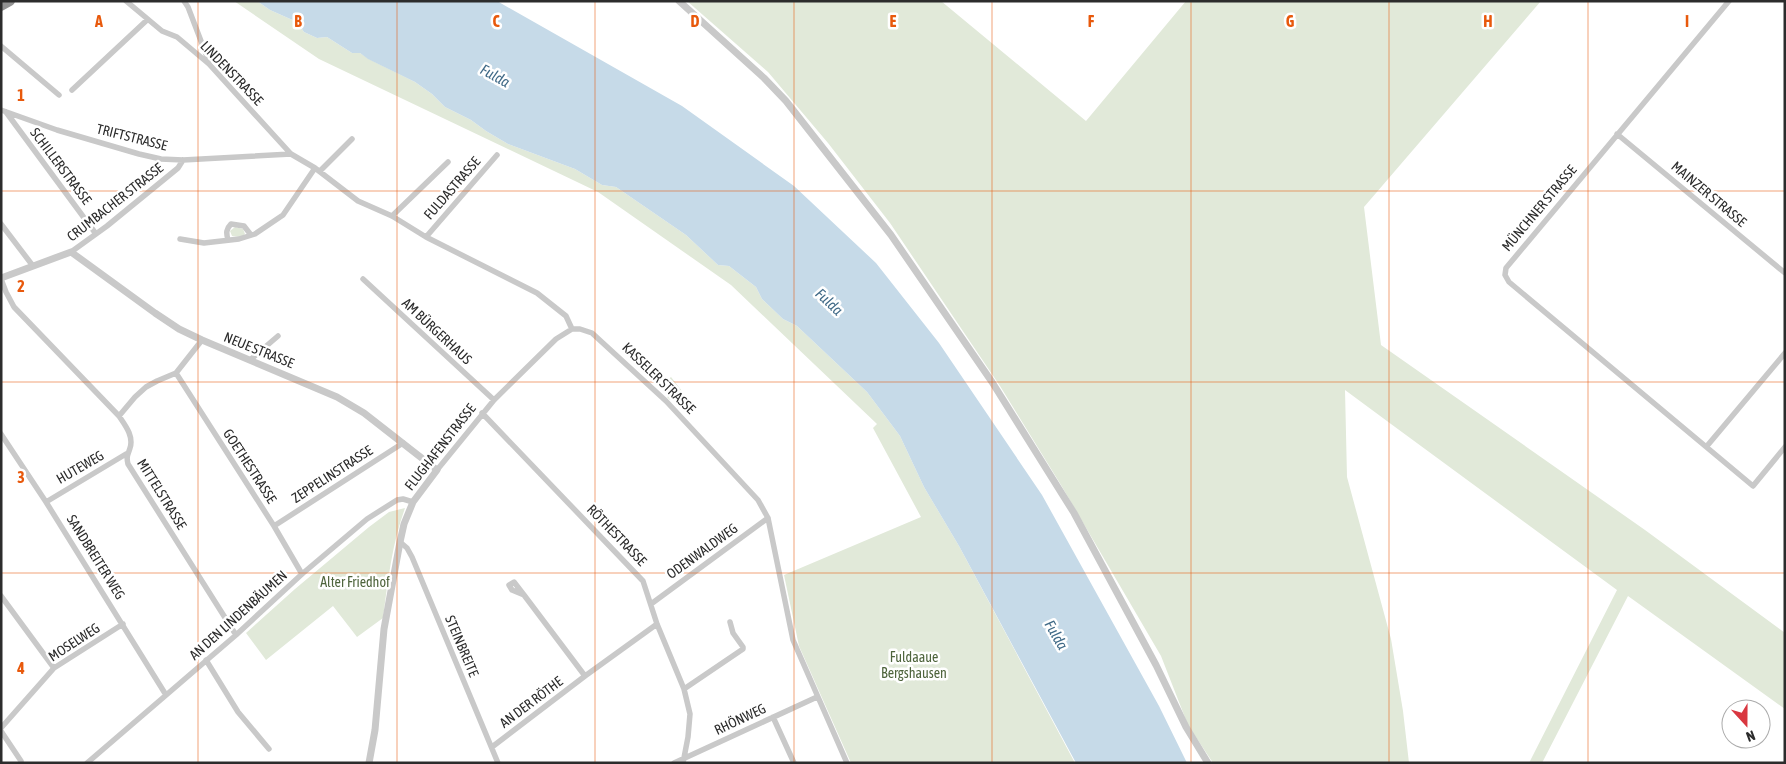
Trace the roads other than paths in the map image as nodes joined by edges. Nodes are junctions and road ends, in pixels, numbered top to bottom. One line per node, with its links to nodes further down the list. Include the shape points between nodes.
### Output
1 (10, 1): 6 (highway)
2 (126, 1): 7 (street, LINDENSTRASSE)
3 (184, 1): 9 (street)
4 (679, 1): 78 (street, via 786,101 892,235 992,382 1074,513)
5 (1729, 1): 13 (street, MÜNCHNER STRASSE)
6 (1, 6)
7 (147, 20): 9 (street, LINDENSTRASSE, via 177,37); 10 (street)
8 (1, 46): 11 (street)
9 (210, 64): 15 (street, LINDENSTRASSE)
10 (72, 90)
11 (59, 95)
12 (3, 111): 17 (street, TRIFTSTRASSE, via 139,154); 22 (street, SCHILLERSTRASSE)
13 (1618, 134): 29 (street, MAINZER STRASSE); 43 (street, MÜNCHNER STRASSE, via 1506,268 1505,275 1509,282)
14 (352, 139): 19 (street)
15 (291, 154): 17 (street, TRIFTSTRASSE); 19 (street)
16 (497, 155): 24 (street, FULDASTRASSE)
17 (182, 160): 22 (street, CRUMBACHER STRASSE, via 178,168)
18 (448, 162): 20 (street)
19 (318, 169): 20 (street, via 358,201); 23 (street, via 283,215)
20 (392, 216): 24 (street)
21 (1, 224): 28 (street)
22 (96, 234): 27 (street, CRUMBACHER STRASSE)
23 (251, 235): 26 (street); 26 (street, via 244,226 231,224 226,232)
24 (426, 237): 32 (street, via 542,296 566,316)
25 (180, 238): 26 (street, via 204,242)
26 (228, 240)
27 (71, 252): 28 (street, CRUMBACHER STRASSE); 34 (street, NEUE STRASSE, via 155,314)
28 (33, 266): 30 (street, CRUMBACHER STRASSE)
29 (1785, 273)
30 (1, 278): 40 (street, MITTELSTRASSE, via 14,307)
31 (363, 279): 38 (street, AM BÜRGERHAUS)
32 (572, 329): 38 (street, FLUGHAFENSTRASSE, via 556,339); 49 (street, KASSELER STRASSE, via 580,328 592,333 666,401 758,500)
33 (278, 336): 36 (street)
34 (202, 340): 36 (street, NEUE STRASSE); 37 (street)
35 (1785, 353): 43 (street)
36 (250, 360): 42 (street, NEUE STRASSE, via 337,397)
37 (176, 373): 40 (street, via 146,387); 50 (street, GOETHESTRASSE)
38 (494, 400): 39 (street, FLUGHAFENSTRASSE)
39 (482, 413): 46 (street, FLUGHAFENSTRASSE); 55 (street, RÖTHESTRASSE, via 643,581)
40 (119, 416): 45 (street, MITTELSTRASSE, via 131,444)
41 (1, 434): 47 (street, SANDBREITER WEG)
42 (403, 443): 46 (street, NEUE STRASSE); 50 (street, ZEPPELINSTRASSE)
43 (1707, 446): 44 (street, MÜNCHNER STRASSE, via 1753,486)
44 (1785, 447)
45 (126, 454): 47 (street, HUTEWEG); 59 (street, MITTELSTRASSE, via 130,468)
46 (437, 470): 48 (street, FLUGHAFENSTRASSE)
47 (46, 502): 57 (street, SANDBREITER WEG)
48 (413, 502): 51 (street, FLUGHAFENSTRASSE); 52 (street, AN DEN LINDENBÄUMEN, via 403,499 389,504)
49 (768, 518): 55 (street, ODENWALDWEG); 65 (street, KASSELER STRASSE, via 790,630)
50 (274, 526): 52 (street, GOETHESTRASSE)
51 (400, 542): 68 (street, STEINBREITE, via 412,558); 73 (street, FLUGHAFENSTRASSE, via 384,629)
52 (302, 574): 59 (street, AN DEN LINDENBÄUMEN)
53 (524, 595): 62 (street)
54 (1, 596): 61 (street)
55 (651, 604): 58 (street, RÖTHESTRASSE)
56 (730, 622): 63 (street, via 743,649)
57 (123, 624): 61 (street, MOSELWEG); 64 (street, SANDBREITER WEG)
58 (657, 624): 62 (street, AN DER RÖTHE); 63 (street, RÖTHESTRASSE)
59 (236, 635): 60 (street, AN DEN LINDENBÄUMEN)
60 (206, 660): 64 (street, AN DEN LINDENBÄUMEN); 69 (street, via 238,712)
61 (54, 668): 67 (street, MOSELWEG)
62 (585, 676): 68 (street, AN DER RÖTHE)
63 (684, 689): 71 (street, RÖTHESTRASSE, via 690,714)
64 (166, 695): 72 (street, AN DEN LINDENBÄUMEN)
65 (817, 697): 66 (street, RHÖNWEG); 77 (street, KASSELER STRASSE)
66 (774, 717): 71 (street, RHÖNWEG); 76 (street)
67 (1, 730): 70 (street, MOSELWEG)
68 (492, 747): 74 (street, STEINBREITE)
69 (269, 749)
70 (21, 761)
71 (684, 761): 75 (street, RHÖNWEG)
72 (87, 763)
73 (369, 763)
74 (498, 763)
75 (674, 763)
76 (794, 763)
77 (847, 763)
78 (1208, 763)

